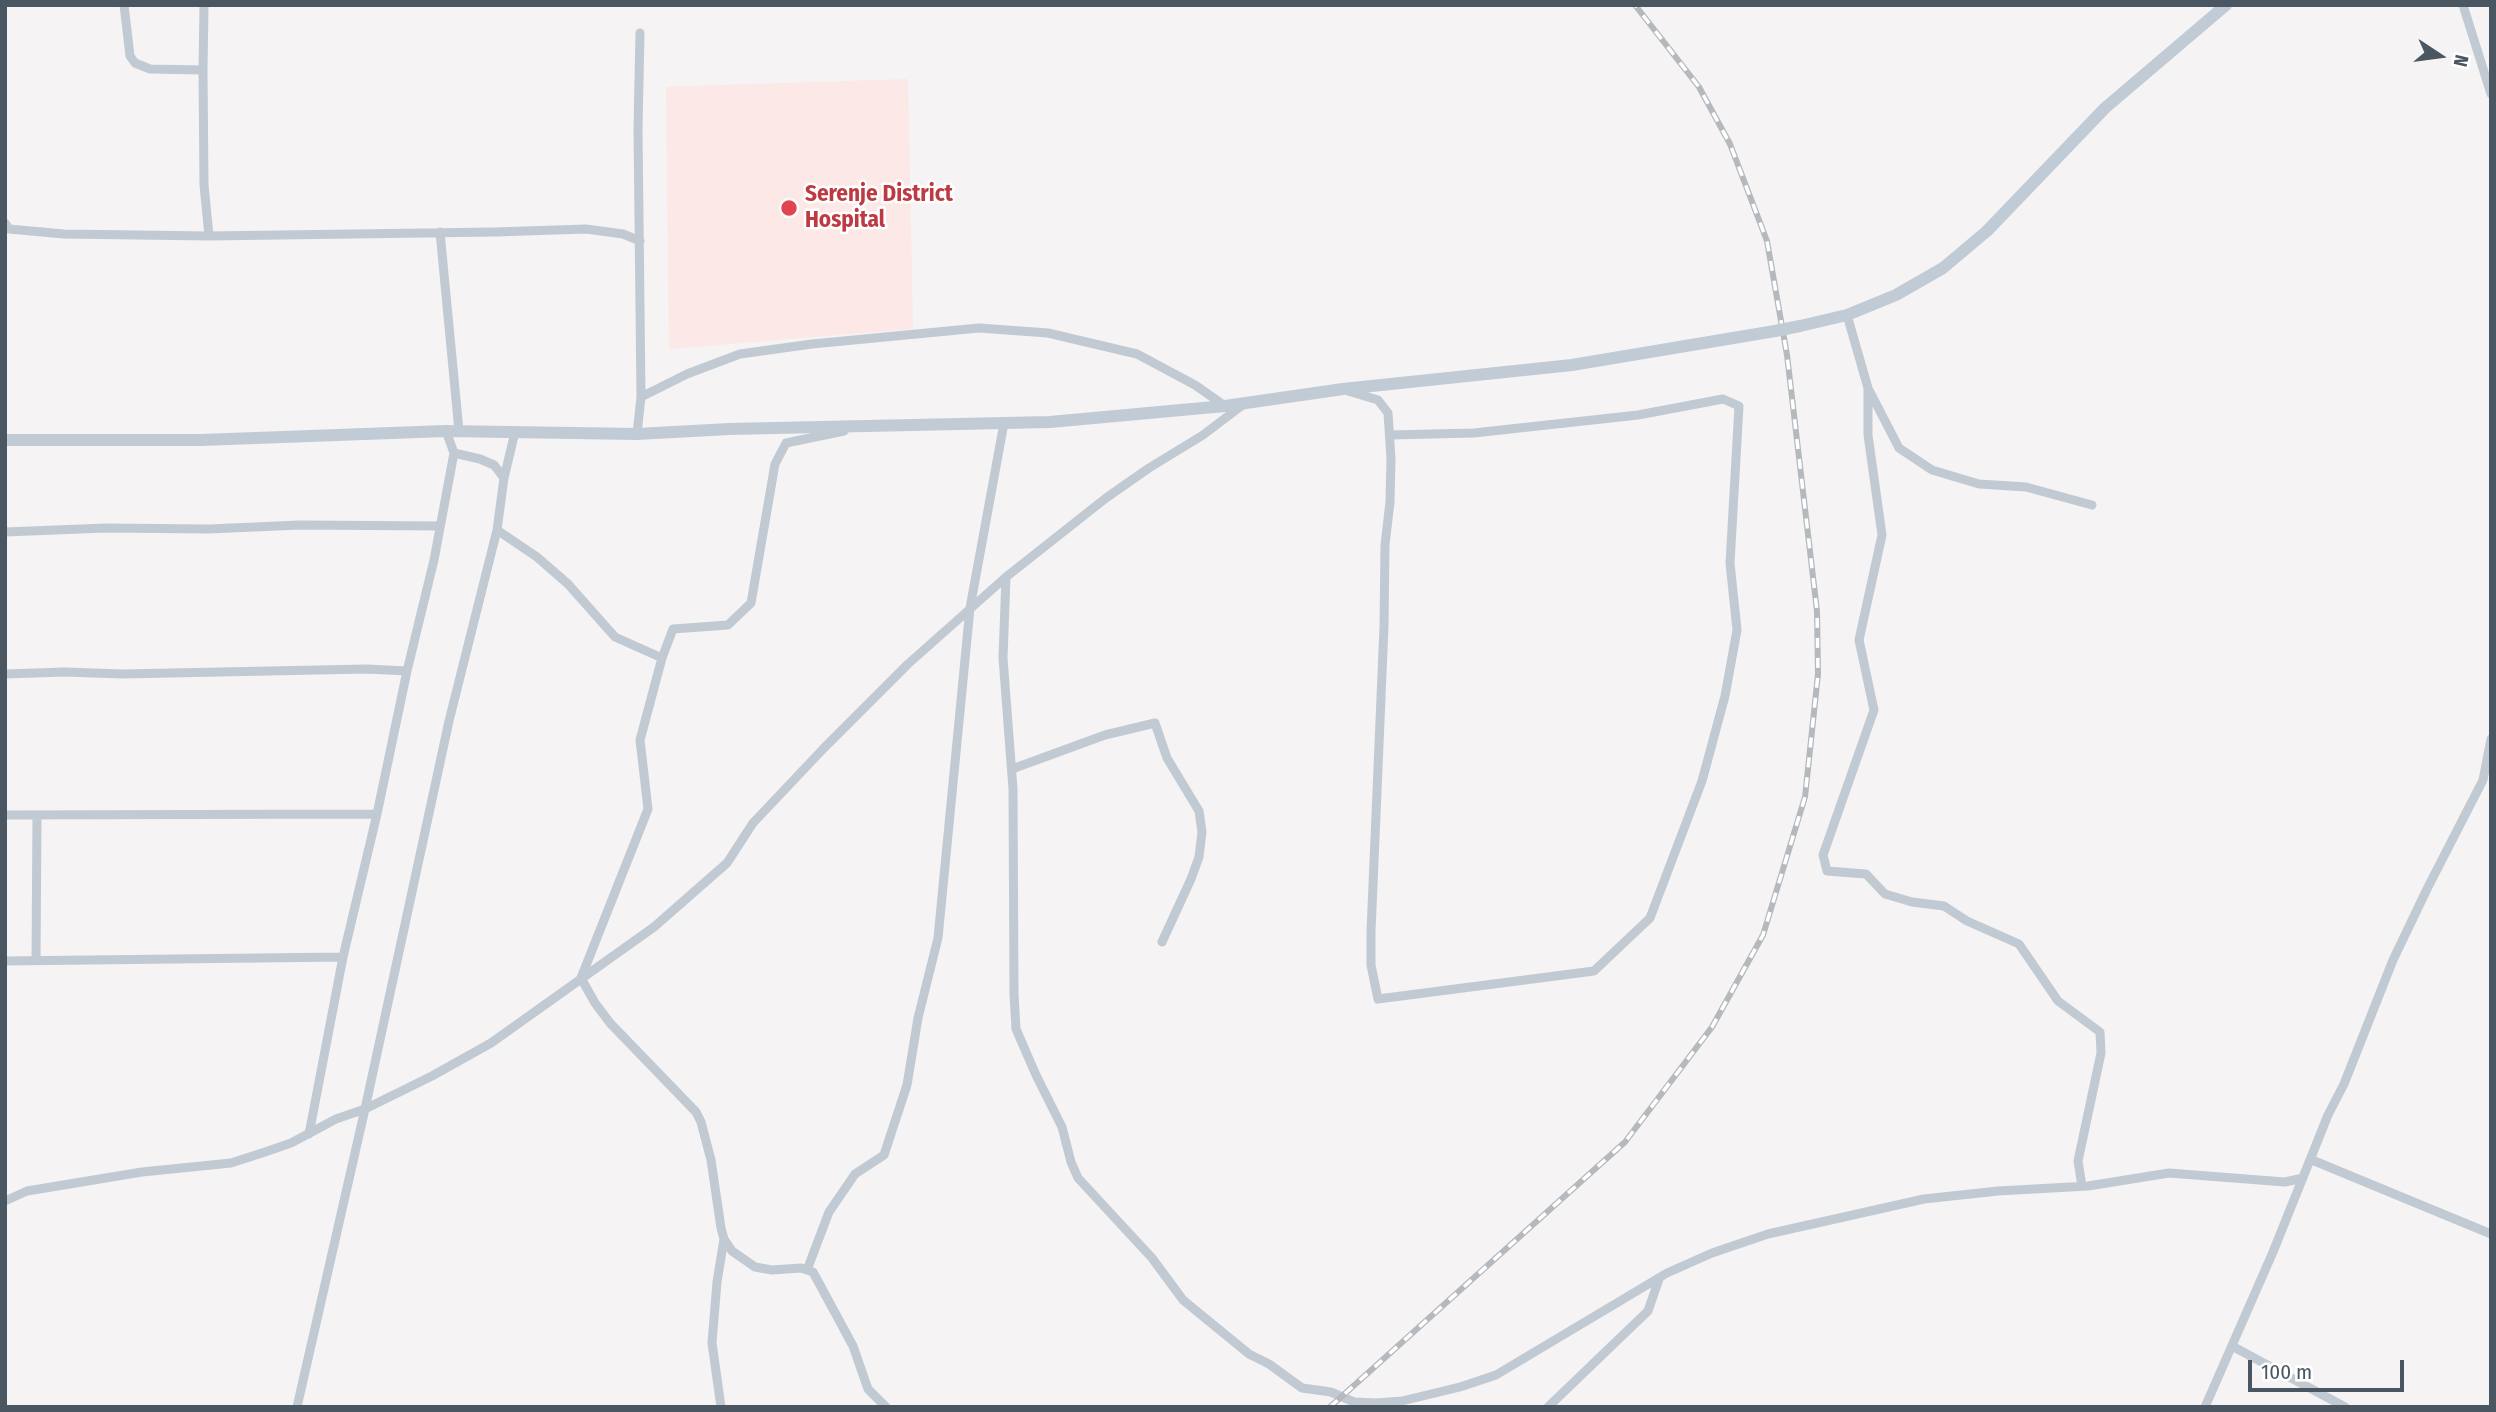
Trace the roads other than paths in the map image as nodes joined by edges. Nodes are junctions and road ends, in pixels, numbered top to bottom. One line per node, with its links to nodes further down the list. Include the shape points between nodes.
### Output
1 (124, 5): 6 (street, via 130,55 135,62 150,69)
2 (204, 5): 6 (street)
3 (2226, 5): 12 (main road, via 2105,108 1987,231 1944,268)
4 (2463, 5): 7 (street)
5 (640, 33): 11 (street)
6 (203, 70): 10 (street)
7 (2491, 94)
8 (5, 223): 10 (street, via 9,229 64,234)
9 (440, 232): 10 (street); 11 (street, via 586,229); 20 (street)
10 (209, 236)
11 (640, 241): 15 (street)
12 (1847, 315): 13 (street); 14 (main road, bridge, via 1572,365)
13 (1868, 388): 27 (street, via 1899,448 1932,470 1979,484 2026,487); 51 (street, via 1868,435 1882,535 1859,640 1874,710 1823,855 1827,871 1866,874 1885,894 1944,906 2019,944 2058,1001 2100,1032 2101,1053 2078,1161)
14 (1343, 389): 16 (main road); 23 (street, via 1378,400 1388,413)
15 (641, 397): 17 (street, via 740,354 979,328 1048,333 1137,354); 22 (street)
16 (1246, 403): 17 (main road); 31 (street, via 1107,498)
17 (1225, 406): 18 (main road)
18 (1004, 423): 19 (main road); 32 (street)
19 (864, 426): 22 (main road); 33 (street, via 786,443 775,464 751,603 728,625 673,629)
20 (453, 431): 21 (main road); 24 (main road, via 201,440); 25 (street)
21 (515, 432): 22 (main road); 26 (street)
22 (637, 434)
23 (1390, 435): 23 (street, via 1371,932 1378,999 1594,971 1650,918 1702,781 1725,696 1737,630 1730,563 1740,406 1724,399 1611,418 1475,433)
24 (5, 440)
25 (454, 453): 26 (street, via 494,465); 28 (street)
26 (505, 478): 29 (street)
27 (2092, 505)
28 (440, 526): 30 (street); 34 (street)
29 (497, 530): 33 (street, via 568,584 615,637); 47 (street, via 449,721)
30 (5, 532)
31 (1006, 577): 32 (street); 37 (street, via 1003,658)
32 (970, 608): 46 (street, via 790,783 753,823 727,863 654,927); 55 (street, via 938,938 907,1085 884,1155 855,1174 830,1212)
33 (662, 658): 46 (street, via 640,740 648,809)
34 (407, 671): 35 (street); 39 (street)
35 (5, 674)
36 (2491, 739): 38 (street)
37 (1012, 769): 42 (street, via 1105,735 1156,723 1167,758 1199,811 1202,832 1199,858); 56 (street, via 1016,1029 1062,1127 1078,1178 1152,1258 1183,1300 1249,1354 1302,1388 1331,1392 1354,1402 1402,1401 1496,1375)
38 (2487, 780): 49 (street, via 2393,960)
39 (377, 814): 41 (street); 43 (street)
40 (5, 815): 41 (street)
41 (37, 815): 44 (street)
42 (1162, 942)
43 (342, 957): 44 (street); 48 (street)
44 (36, 960): 45 (street)
45 (5, 961)
46 (581, 978): 47 (street, via 491,1043); 54 (street, via 610,1023 696,1112 711,1160)
47 (365, 1109): 48 (street); 58 (street)
48 (309, 1134): 52 (street, via 231,1163 79,1182 27,1191)
49 (2312, 1160): 50 (street); 53 (street)
50 (2303, 1178): 51 (street, via 2285,1182 2169,1173); 57 (street)
51 (2082, 1186): 56 (street, via 1924,1199 1768,1234 1712,1253)
52 (5, 1201)
53 (2491, 1234)
54 (724, 1239): 55 (street, via 755,1267); 59 (street, via 712,1343)
55 (807, 1270): 60 (street, via 824,1288 853,1346 868,1390)
56 (1659, 1279): 61 (street, via 1648,1311)
57 (2232, 1346): 62 (street); 63 (street)
58 (297, 1407)
59 (721, 1407)
60 (886, 1407)
61 (1548, 1407)
62 (2205, 1407)
63 (2346, 1407)

